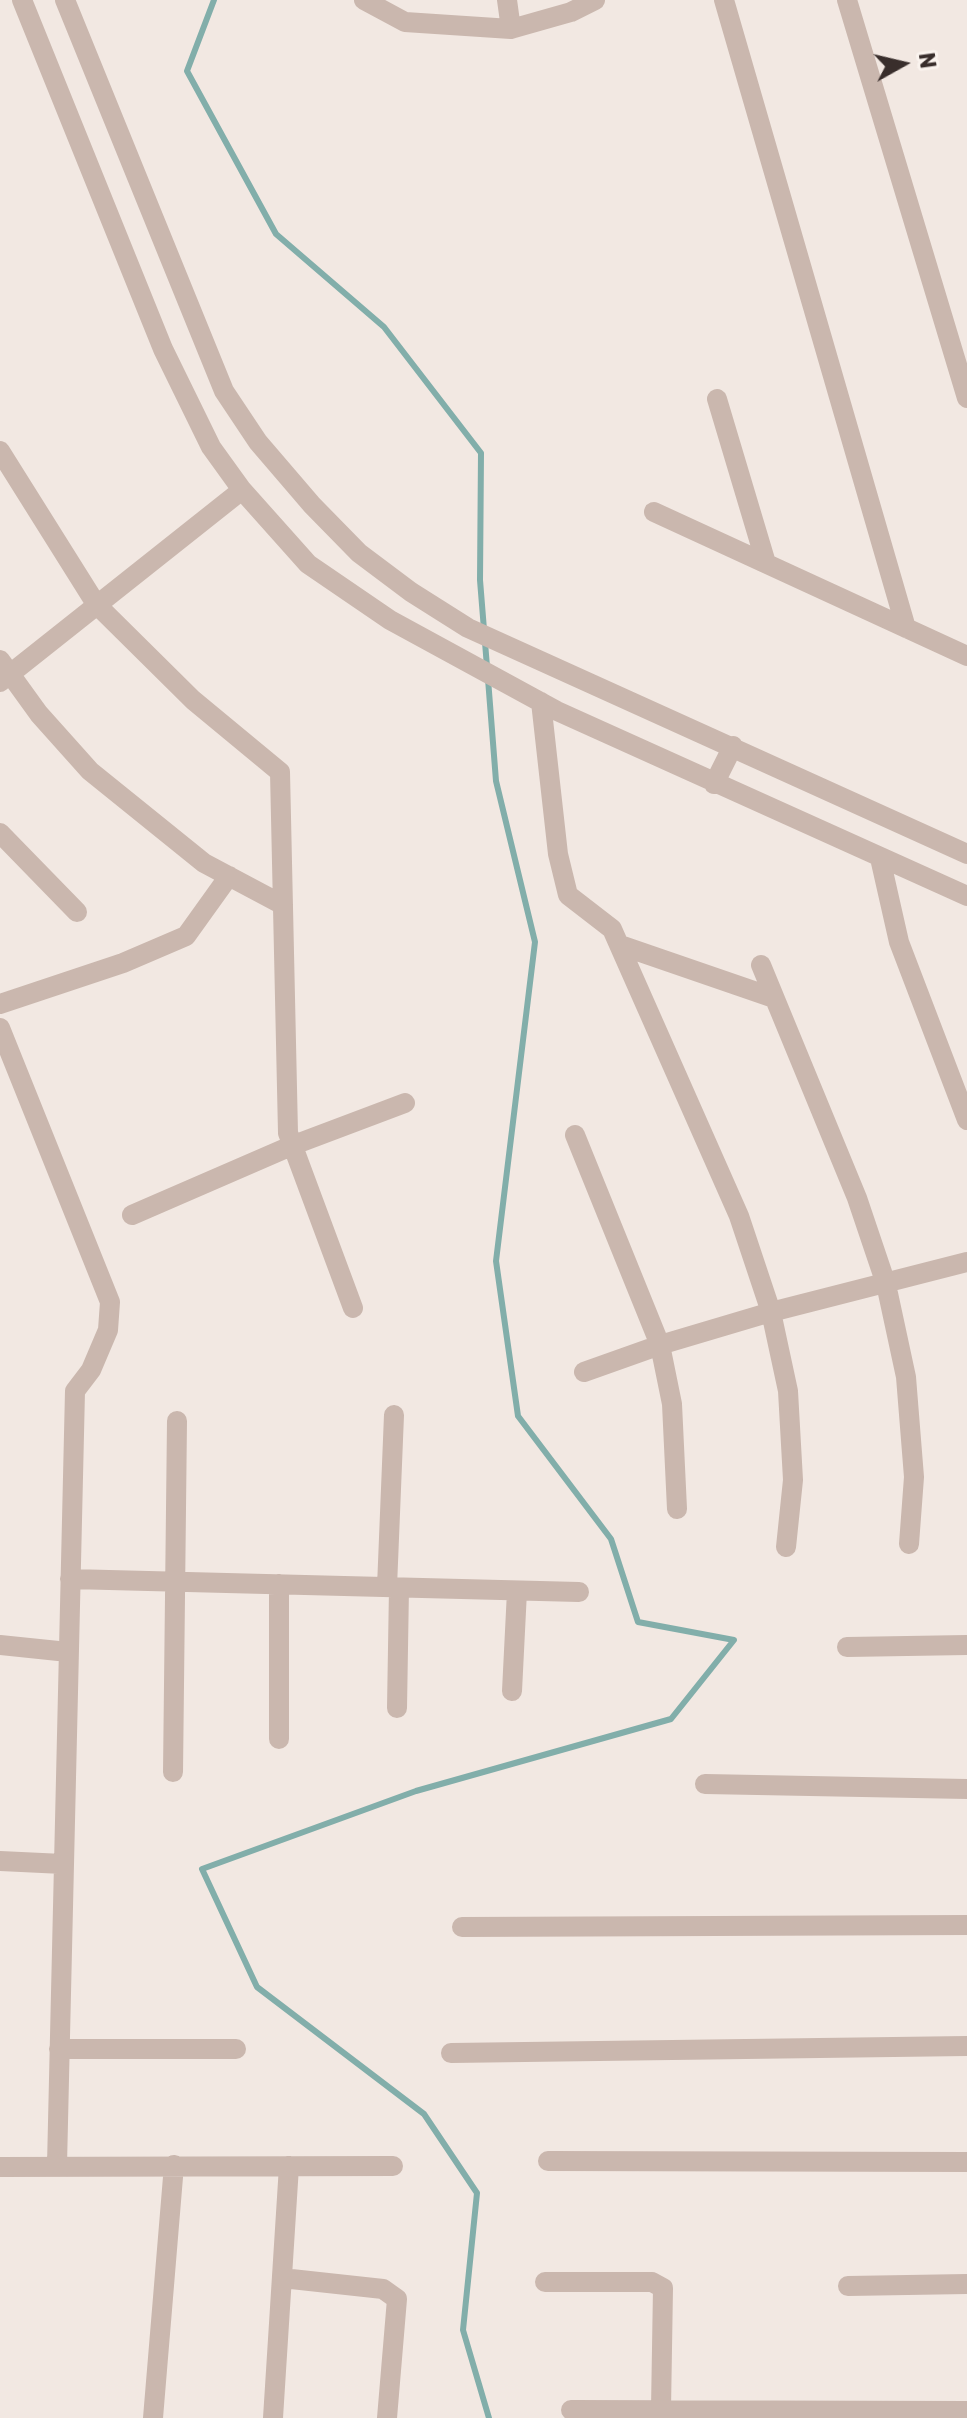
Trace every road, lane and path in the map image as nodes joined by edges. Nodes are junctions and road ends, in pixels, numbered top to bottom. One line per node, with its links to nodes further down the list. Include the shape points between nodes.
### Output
1 (22, 0): 12 (street, via 163,349 211,447)
2 (65, 0): 20 (street, via 224,391 258,442 312,505 359,553 471,629)
3 (364, 0): 8 (street, via 405,22)
4 (507, 0): 8 (street)
5 (595, 0): 8 (street)
6 (724, 0): 16 (street)
7 (847, 0): 9 (street)
8 (511, 29)
9 (967, 398)
10 (717, 399): 14 (street)
11 (0, 451): 15 (street)
12 (242, 490): 15 (street); 19 (street, via 308,564 390,620)
13 (654, 512): 14 (street)
14 (766, 563): 16 (street)
15 (96, 604): 18 (street); 27 (street, via 193,700 280,772)
16 (906, 628): 17 (street)
17 (967, 656)
18 (3, 672): 25 (street, via 90,771 204,863)
19 (532, 697): 21 (street); 29 (street, via 568,895 612,929)
20 (733, 746): 21 (street); 23 (street)
21 (714, 784): 24 (street)
22 (0, 833): 28 (street)
23 (967, 854)
24 (880, 858): 26 (street); 35 (street, via 899,942)
25 (229, 876): 27 (street); 32 (street, via 186,936)
26 (967, 896)
27 (283, 905): 37 (street)
28 (77, 912)
29 (620, 945): 31 (street); 42 (street, via 739,1216)
30 (761, 965): 31 (street)
31 (774, 998): 40 (street, via 857,1198)
32 (0, 1004)
33 (0, 1028): 50 (street, via 110,1302 108,1330 91,1370 75,1391)
34 (405, 1103): 37 (street)
35 (967, 1120)
36 (575, 1135): 43 (street)
37 (291, 1146): 38 (street); 41 (street)
38 (132, 1215)
39 (967, 1262): 40 (street)
40 (886, 1284): 42 (street); 48 (street, via 910,1420 914,1477)
41 (353, 1308)
42 (771, 1312): 43 (street); 49 (street, via 789,1406 793,1480)
43 (660, 1345): 44 (street); 47 (street, via 672,1404)
44 (584, 1372)
45 (394, 1415): 53 (street)
46 (177, 1421): 51 (street)
47 (677, 1509)
48 (909, 1544)
49 (786, 1547)
50 (70, 1579): 51 (street); 59 (street)
51 (175, 1582): 52 (street); 63 (street)
52 (279, 1584): 53 (street); 62 (street)
53 (393, 1588): 54 (street); 61 (street)
54 (517, 1591): 55 (street); 60 (street)
55 (579, 1592)
56 (0, 1645): 59 (street)
57 (967, 1645): 58 (street)
58 (847, 1647)
59 (68, 1652): 67 (street)
60 (512, 1691)
61 (397, 1708)
62 (279, 1739)
63 (173, 1772)
64 (705, 1784): 65 (street)
65 (967, 1789)
66 (0, 1861): 67 (street)
67 (63, 1864): 71 (street)
68 (967, 1925): 69 (street)
69 (462, 1927)
70 (967, 2046): 73 (street)
71 (59, 2049): 72 (street); 76 (street)
72 (236, 2049)
73 (451, 2053)
74 (548, 2161): 75 (street)
75 (967, 2162)
76 (57, 2165): 77 (street); 80 (street)
77 (174, 2165): 78 (street); 88 (street)
78 (289, 2166): 79 (street); 81 (street)
79 (393, 2166)
80 (0, 2167)
81 (282, 2278): 89 (street); 90 (street, via 383,2289 397,2299)
82 (545, 2282): 87 (street, via 652,2282 663,2288)
83 (967, 2284): 84 (street)
84 (848, 2286)
85 (571, 2410): 87 (street)
86 (967, 2411): 87 (street)
87 (673, 2412)
88 (153, 2418)
89 (273, 2418)
90 (387, 2418)

